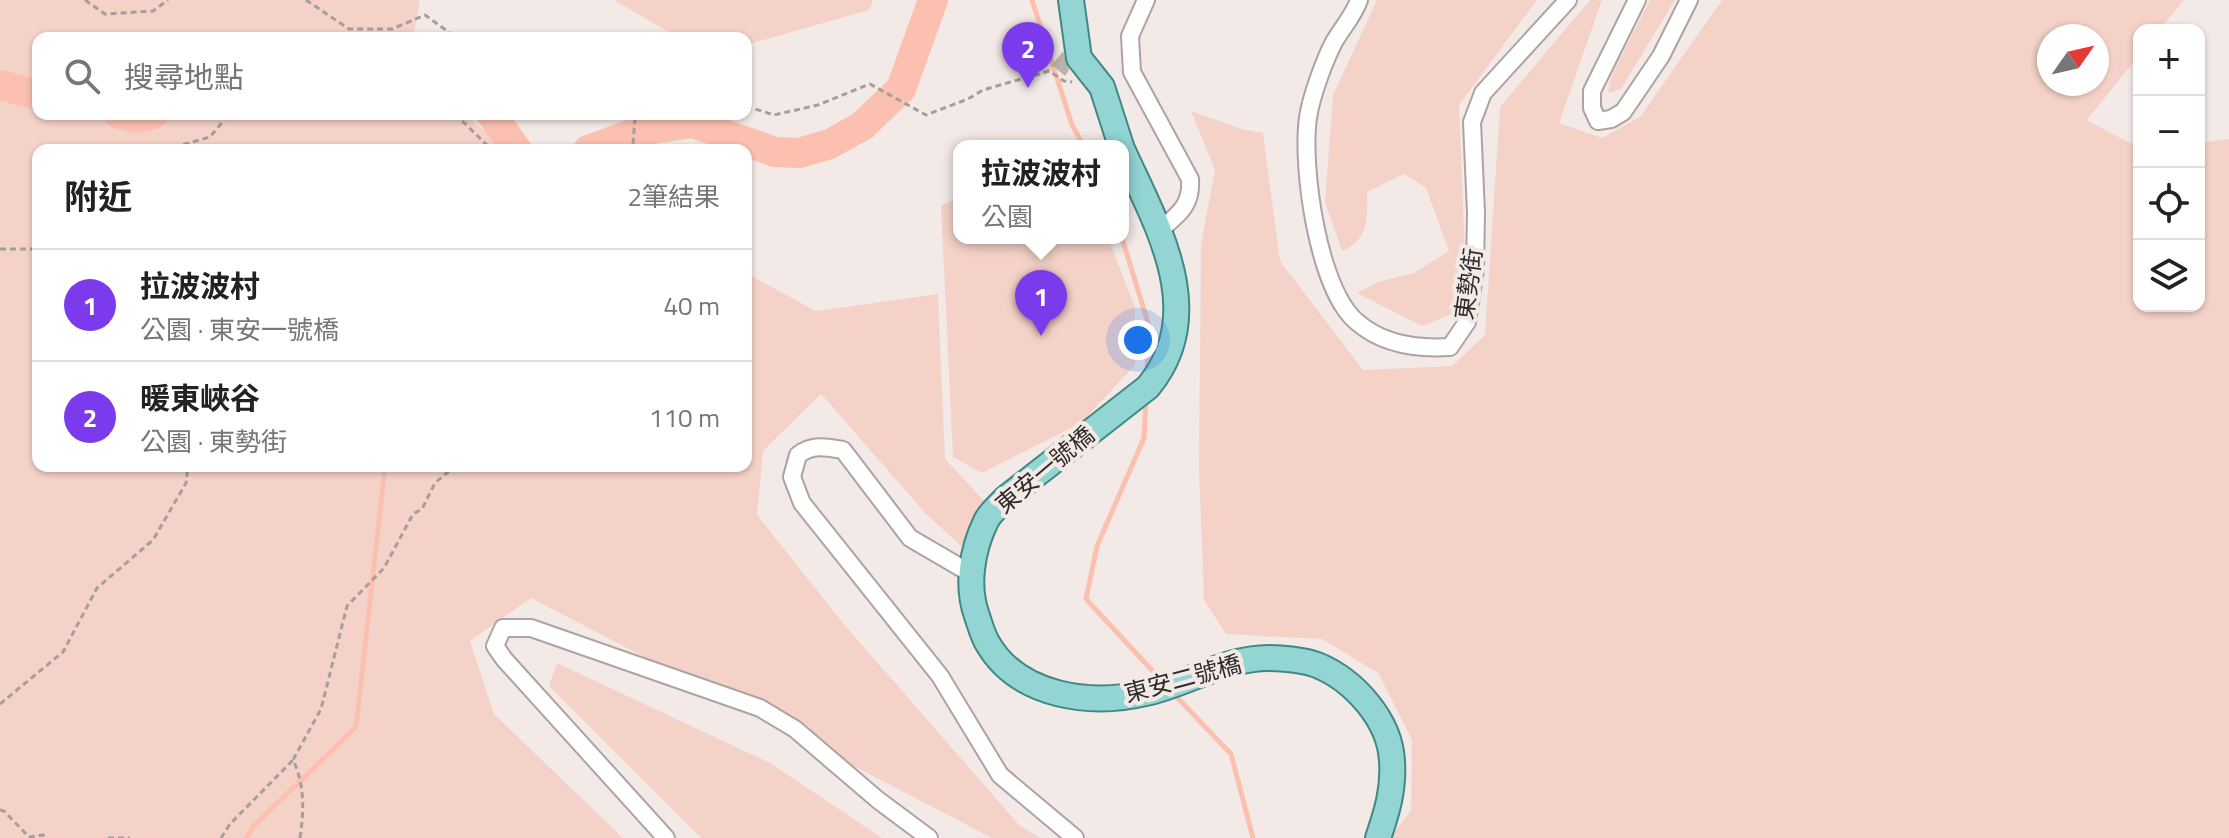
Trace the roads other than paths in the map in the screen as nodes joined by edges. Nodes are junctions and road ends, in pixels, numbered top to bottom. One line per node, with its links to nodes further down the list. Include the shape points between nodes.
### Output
1 (1071, 0): 7 (main road, via 1079,58 1102,87)
2 (1146, 0): 9 (street, via 1130,36 1132,72 1190,179 1191,194 1180,213)
3 (1359, 0): 4 (street, 東勢街, via 1333,44 1308,117 1306,174 1314,220 1340,301 1356,322 1381,337 1425,348 1450,347 1467,322 1476,256 1472,122 1483,93)
4 (1568, 0)
5 (1637, 0): 6 (street, via 1592,91 1598,121 1623,112 1661,56)
6 (1689, 0)
7 (1119, 140)
8 (1129, 163): 9 (main road)
9 (1160, 230): 10 (main road, 東安一號橋, via 1177,294 1174,341 1164,364 1148,387 1006,498 987,520)
10 (970, 573): 13 (street, via 910,538 843,450 820,446 798,455 792,477 802,503 940,676 1000,775); 14 (main road, 東安二號橋, via 973,604 988,644 1032,685 1065,695 1098,699 1147,693 1201,673 1268,658 1315,664 1350,685 1378,717 1392,758 1391,800)
11 (666, 838): 12 (street, via 504,659 495,646 503,628 531,628 760,708 795,729)
12 (929, 838)
13 (1075, 838)
14 (1378, 838)

